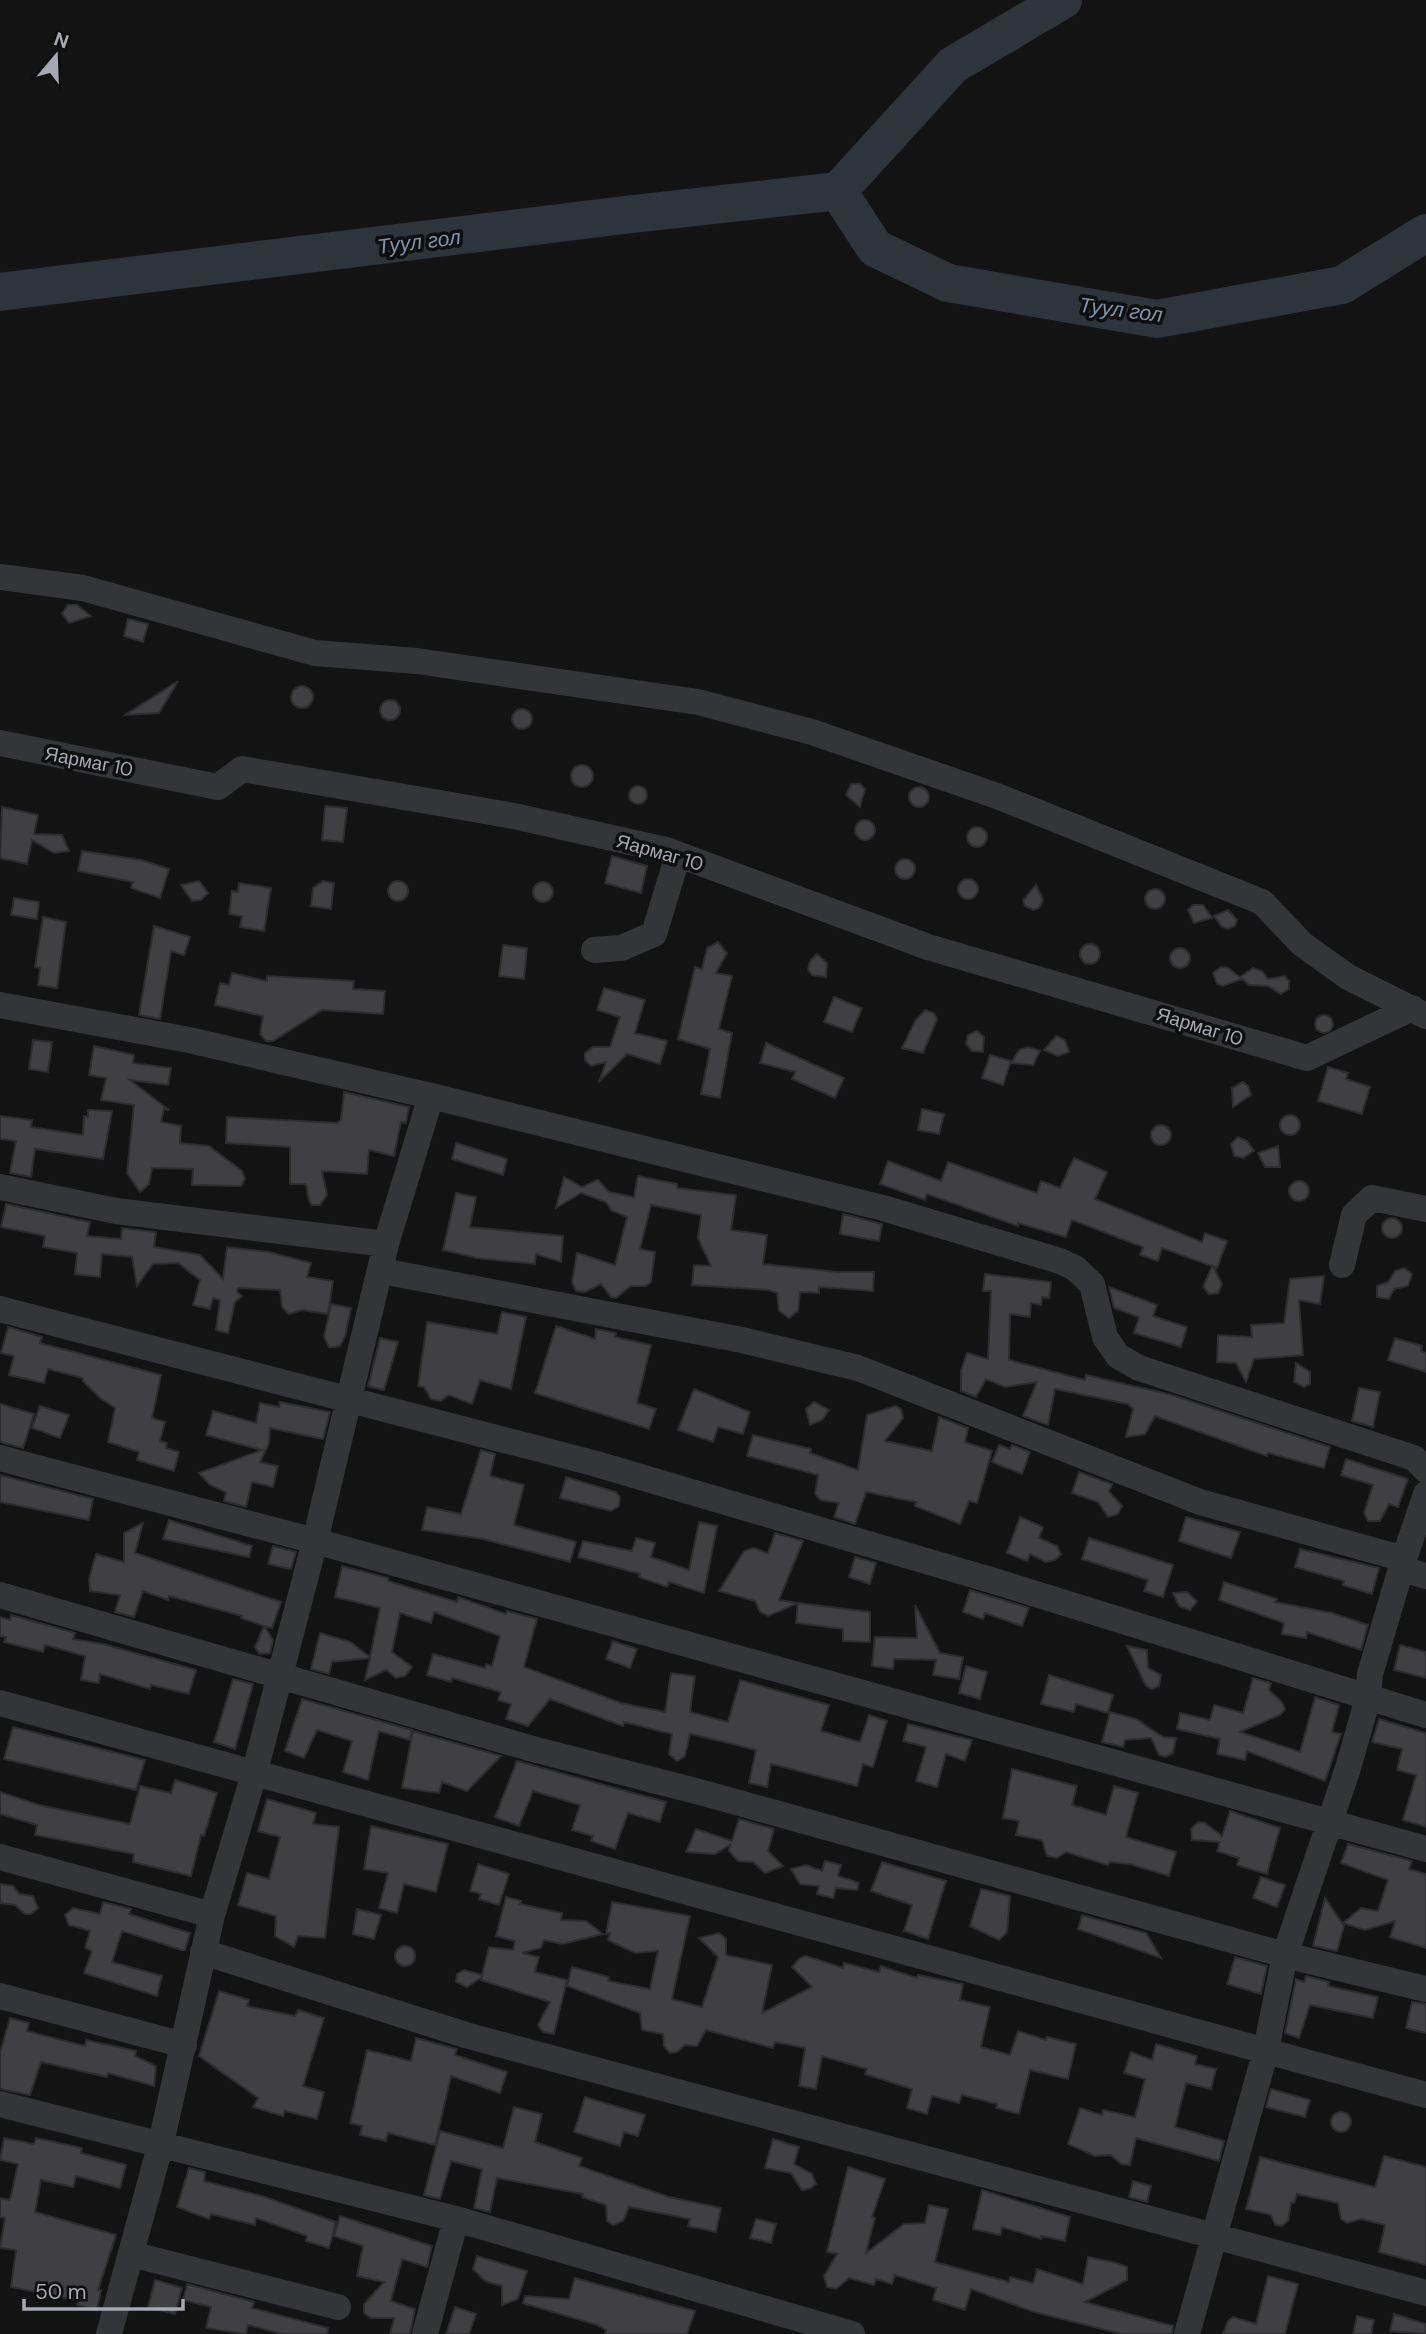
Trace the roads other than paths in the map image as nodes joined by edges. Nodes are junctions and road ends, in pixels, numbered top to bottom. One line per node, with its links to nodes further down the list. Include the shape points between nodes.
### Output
1 (0, 577): 6 (street, via 83,588 315,653 417,661 698,702 812,733 998,796 1262,902 1302,944 1348,976)
2 (0, 743): 3 (street, Яармаг 10, via 218,787 242,769 514,816)
3 (678, 855): 4 (street, via 654,934 621,948); 6 (street, Яармаг 10, via 928,947 1307,1058)
4 (594, 950)
5 (0, 1005): 7 (street, via 190,1040)
6 (1419, 1012)
7 (430, 1097): 10 (street); 16 (street, via 883,1208 1060,1261 1092,1284 1105,1337 1118,1356 1139,1368 1414,1458)
8 (0, 1187): 10 (street, via 116,1211)
9 (1426, 1209): 11 (street, via 1371,1198 1354,1215)
10 (386, 1244): 12 (street)
11 (1342, 1265)
12 (382, 1271): 14 (street); 19 (street, via 742,1339 858,1368 1200,1502)
13 (0, 1309): 14 (street)
14 (348, 1401): 18 (street); 22 (street, via 606,1467)
15 (0, 1458): 18 (street)
16 (1426, 1470)
17 (1426, 1494): 19 (street)
18 (314, 1541): 21 (street); 26 (street)
19 (1410, 1568): 22 (street, via 1370,1674)
20 (0, 1595): 21 (street)
21 (279, 1673): 25 (street); 31 (street, via 533,1749)
22 (1368, 1698): 24 (street); 26 (street)
23 (0, 1703): 25 (street)
24 (1426, 1715)
25 (254, 1771): 29 (street); 35 (street)
26 (1328, 1821): 27 (street); 31 (street)
27 (1426, 1849)
28 (0, 1857): 29 (street)
29 (212, 1915): 30 (street)
30 (203, 1952): 34 (street); 40 (street, via 469,2036)
31 (1285, 1955): 32 (street); 35 (street)
32 (1426, 1989)
33 (0, 1996): 34 (street)
34 (184, 2045): 38 (street)
35 (1266, 2050): 36 (street); 40 (street)
36 (1426, 2095)
37 (0, 2104): 38 (street)
38 (161, 2143): 39 (street); 41 (street)
39 (456, 2219): 45 (street); 46 (street)
40 (1215, 2239): 42 (street); 47 (street)
41 (131, 2254): 43 (street); 44 (street)
42 (1426, 2293)
43 (338, 2307)
44 (109, 2334)
45 (425, 2334)
46 (852, 2334)
47 (1187, 2334)

